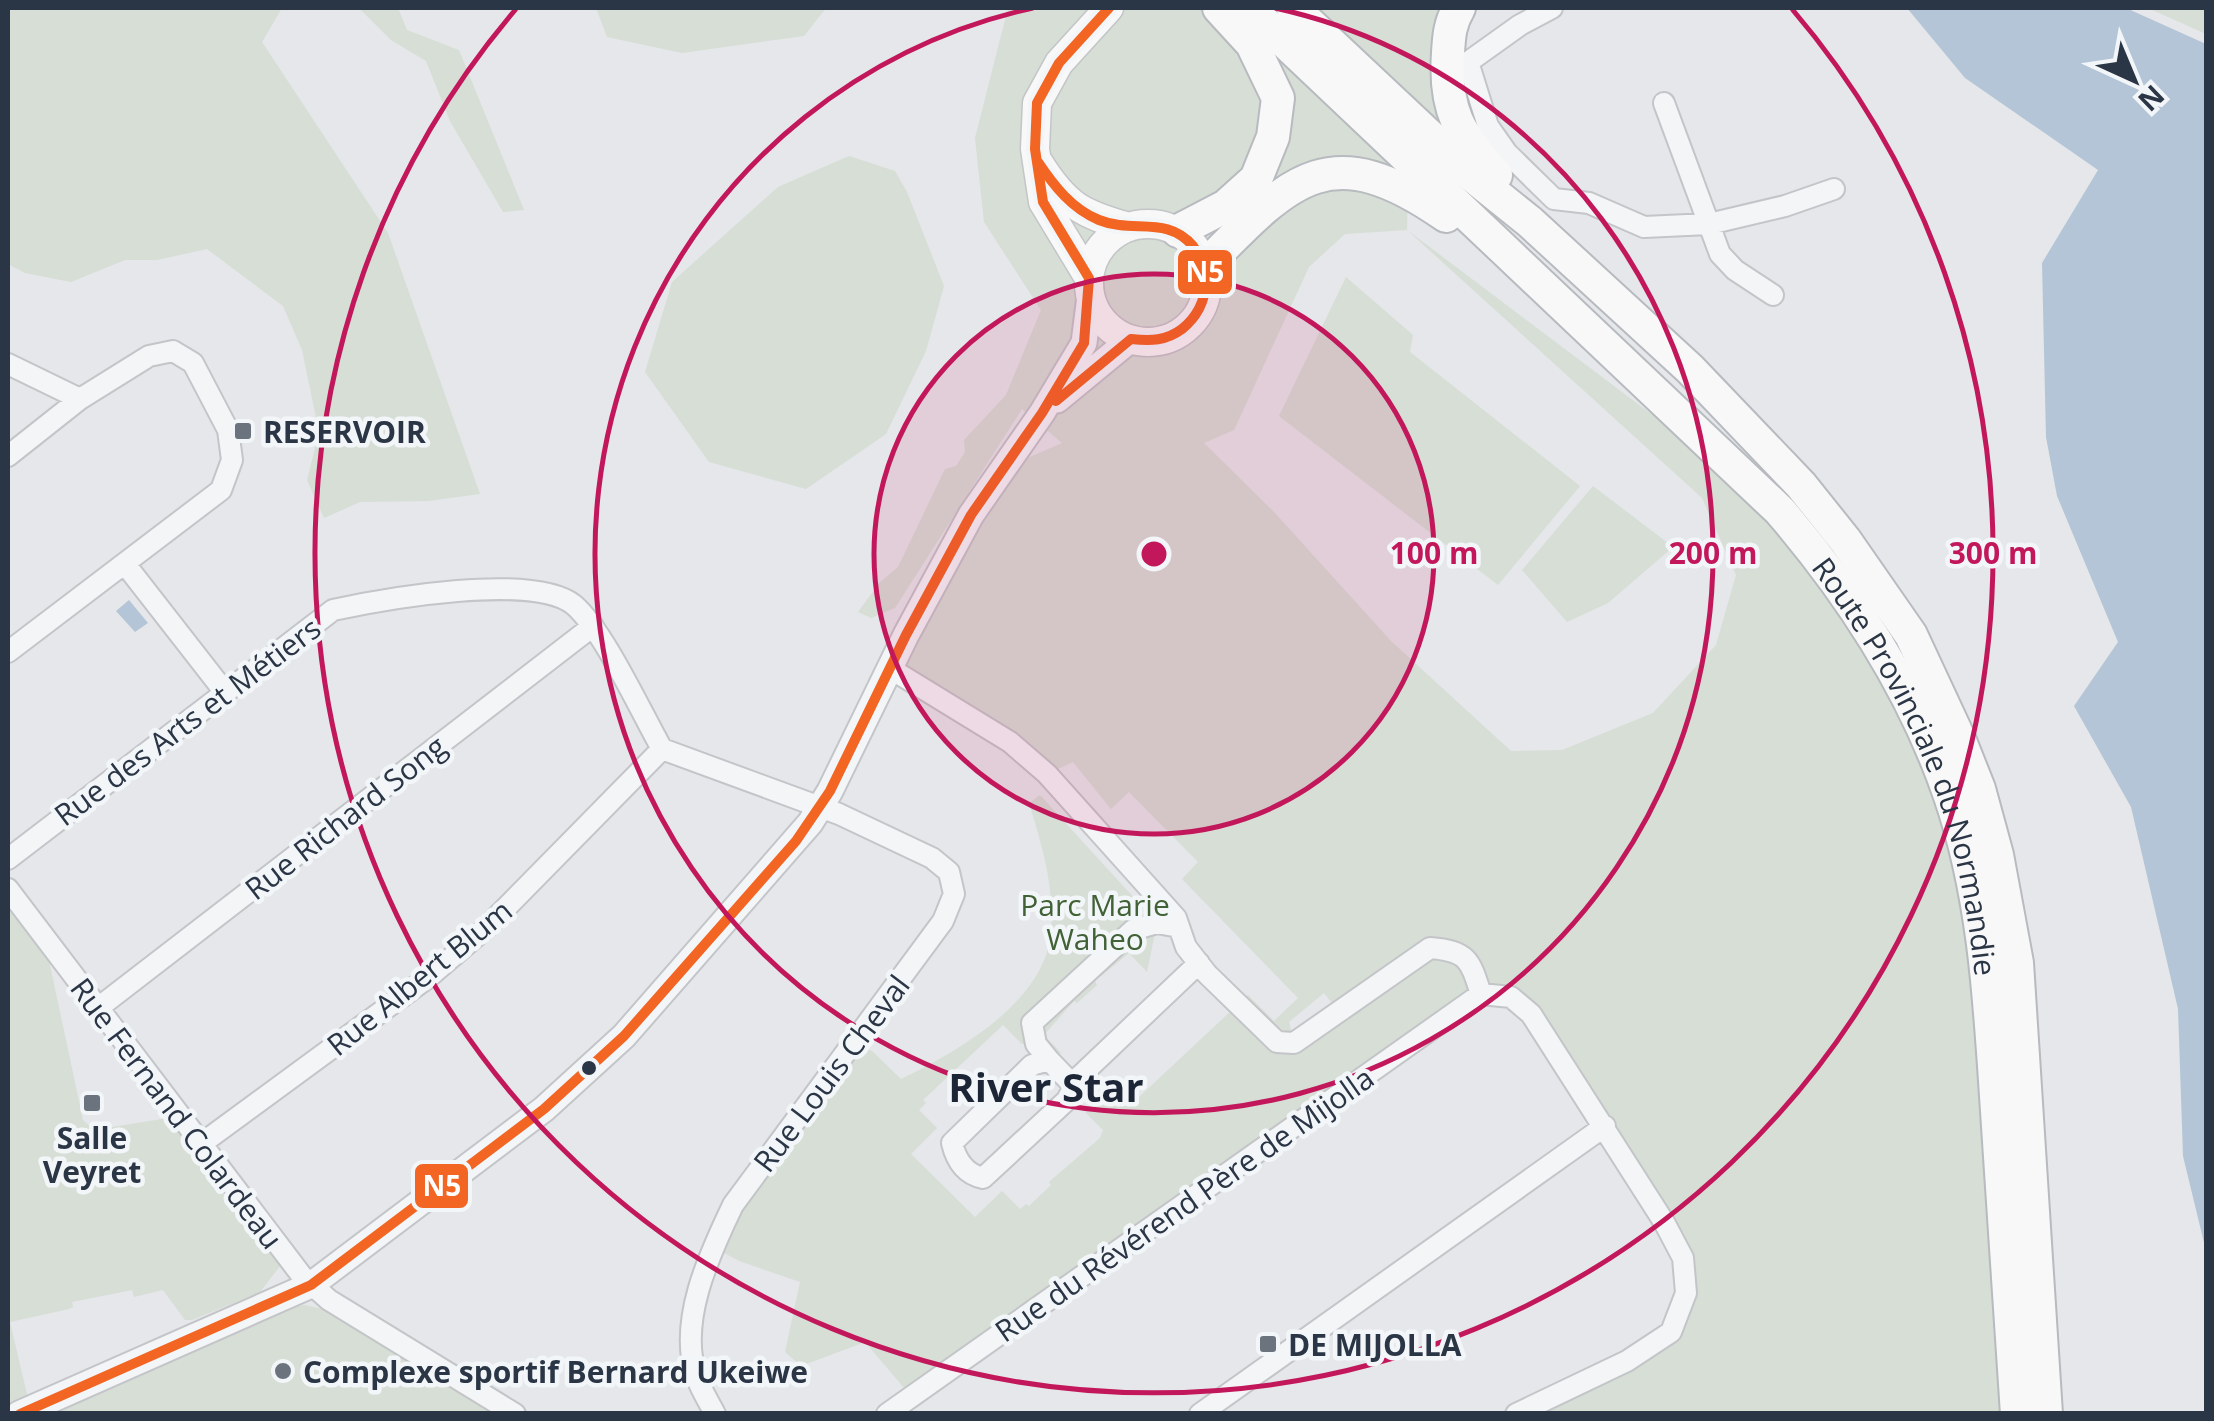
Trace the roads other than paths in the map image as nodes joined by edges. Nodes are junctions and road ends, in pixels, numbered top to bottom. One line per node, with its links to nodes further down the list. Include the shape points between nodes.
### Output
1 (1109, 8): 9 (main road, via 1058,63 1037,103)
2 (1218, 8): 14 (highway, via 1252,44 1278,98 1273,137 1256,179 1226,206)
3 (1249, 8): 16 (highway, Route Provinciale du Normandie)
4 (1293, 8): 11 (highway, Route Provinciale du Normandie, via 1469,174)
5 (1459, 8): 7 (highway, via 1450,24)
6 (1552, 8): 7 (street)
7 (1457, 70): 11 (highway, via 1450,112); 12 (street, via 1508,153 1554,199 1589,202 1644,227)
8 (1664, 103): 12 (street)
9 (1038, 162): 13 (main road, via 1085,215); 17 (main road, via 1043,202)
10 (1834, 189): 12 (street)
11 (1530, 222): 49 (highway, Route Provinciale du Normandie, via 1690,368 1812,499 1911,636 1958,736 1997,856 2017,963)
12 (1709, 224): 18 (street, via 1720,254)
13 (1129, 227): 14 (main road); 17 (main road, via 1102,246)
14 (1178, 231): 15 (main road)
15 (1205, 266): 16 (highway, via 1259,210 1304,178 1353,173 1419,197); 19 (main road, via 1206,297 1190,324 1158,342)
16 (1529, 274): 48 (highway, Route Provinciale du Normandie, via 1780,512 1823,562 1919,718 1950,796 1987,959)
17 (1089, 287): 19 (main road, via 1107,326); 22 (street, via 1084,343)
18 (1774, 295)
19 (1131, 339): 22 (street)
20 (8, 364): 21 (street)
21 (80, 399): 23 (street); 24 (street, via 149,356 174,351 193,363 228,430 232,460 221,490)
22 (1042, 413): 27 (street, via 971,515)
23 (8, 456)
24 (125, 564): 26 (street); 28 (street)
25 (592, 626): 28 (street, Rue des Arts et Métiers, via 553,593 385,598 333,610); 29 (street, Rue des Arts et Métiers); 36 (street, Rue Richard Song)
26 (8, 652)
27 (891, 669): 30 (street); 33 (street, via 1010,742 1047,774)
28 (224, 692): 31 (street, Rue des Arts et Métiers)
29 (662, 749): 30 (street); 40 (street, Rue Albert Blum, via 430,976)
30 (820, 807): 41 (street, via 624,1036 544,1109); 45 (street, Rue Louis Cheval, via 932,858 949,872 954,894 944,921 733,1205 720,1233 690,1340 696,1378)
31 (8, 858)
32 (8, 890): 36 (street, Rue Fernand Colardeau)
33 (1179, 927): 34 (street); 37 (street, via 1157,923 1134,930 1032,1023 1036,1044)
34 (1199, 964): 35 (street, via 1277,1042 1294,1043 1430,948 1455,950 1471,963); 38 (street)
35 (1481, 994): 39 (street, via 1511,997 1531,1014); 46 (street, Rue du Révérend Père de Mijolla)
36 (98, 1008): 40 (street, Rue Fernand Colardeau)
37 (1049, 1060): 38 (street); 38 (street, via 1032,1065 952,1143 972,1176 983,1178)
38 (1074, 1086)
39 (1605, 1126): 42 (street, via 1683,1258 1686,1293 1671,1332); 47 (street)
40 (201, 1144): 41 (street, Rue Fernand Colardeau)
41 (312, 1285): 43 (street); 44 (street, Rue Fernand Colardeau)
42 (1520, 1413)
43 (19, 1414)
44 (516, 1414)
45 (715, 1414)
46 (887, 1414)
47 (1200, 1414)
48 (2017, 1414)
49 (2046, 1414)

